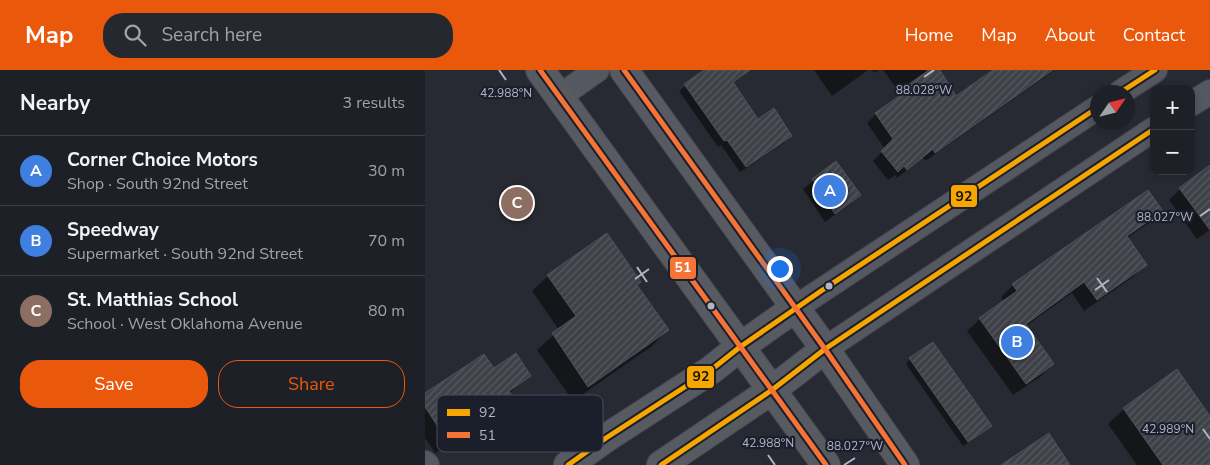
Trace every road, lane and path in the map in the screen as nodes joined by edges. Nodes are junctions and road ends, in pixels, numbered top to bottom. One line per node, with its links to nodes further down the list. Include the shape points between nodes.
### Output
1 (540, 70): 7 (main road)
2 (597, 70): 7 (street)
3 (623, 70): 11 (main road)
4 (1155, 70): 5 (street)
5 (1132, 85)
6 (1210, 92): 8 (street)
7 (559, 97): 12 (main road)
8 (1195, 101)
9 (1090, 113): 11 (street)
10 (1152, 130): 13 (street)
11 (795, 308): 12 (main road); 13 (main road)
12 (740, 347): 14 (main road); 15 (main road, via 711,370)
13 (825, 348): 14 (main road); 20 (main road)
14 (772, 390): 18 (main road); 19 (main road)
15 (603, 440)
16 (586, 452): 17 (main road)
17 (568, 465)
18 (661, 465)
19 (826, 465)
20 (905, 465)

